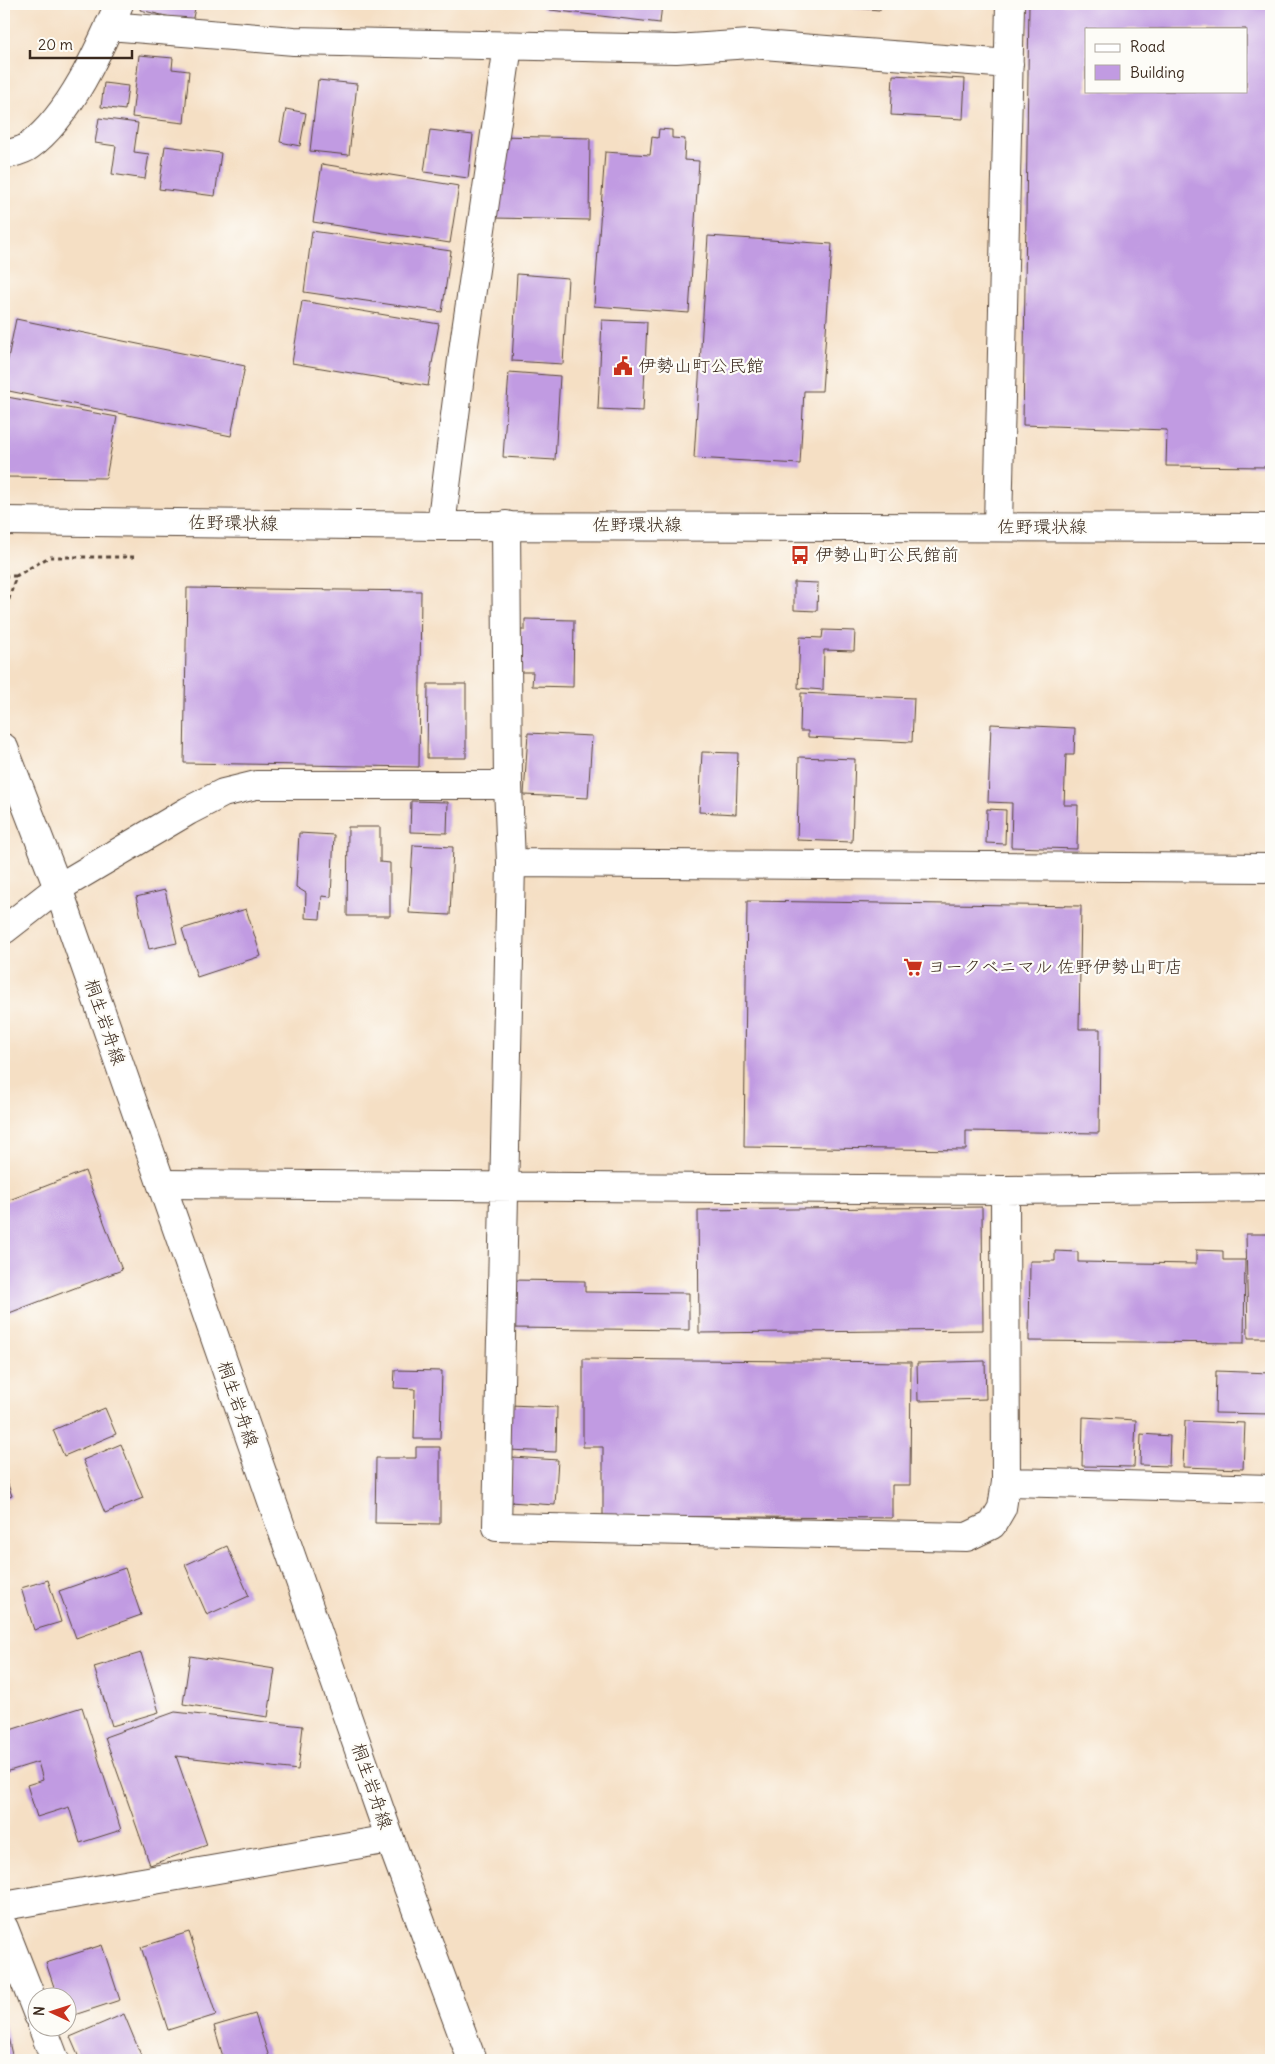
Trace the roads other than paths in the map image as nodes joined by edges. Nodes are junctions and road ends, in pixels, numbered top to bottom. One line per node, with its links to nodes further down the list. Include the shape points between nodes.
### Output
1 (1010, 4): 4 (street)
2 (114, 15): 3 (street, via 294,41); 5 (street, via 63,113 28,147)
3 (508, 46): 4 (street, via 676,49 750,44); 8 (street)
4 (1009, 64): 9 (street)
5 (4, 155)
6 (4, 521): 8 (street, 佐野環状線)
7 (506, 525): 8 (street, 佐野環状線); 9 (street, 佐野環状線); 12 (street)
8 (441, 526)
9 (998, 526): 10 (street, 佐野環状線)
10 (1271, 528)
11 (4, 748): 15 (street, 桐生岩舟線)
12 (508, 785): 13 (street); 15 (street, via 256,785 223,792)
13 (511, 863): 14 (street); 18 (street)
14 (1271, 868)
15 (58, 888): 16 (street); 17 (street, 桐生岩舟線)
16 (4, 930)
17 (162, 1184): 18 (street); 23 (street, 桐生岩舟線)
18 (505, 1186): 20 (street); 21 (street, via 497,1527 967,1537 992,1524 1002,1508)
19 (1271, 1188): 20 (street)
20 (1005, 1190): 21 (street)
21 (1006, 1482): 22 (street)
22 (1271, 1489)
23 (390, 1839): 24 (street); 29 (street, 桐生岩舟線)
24 (4, 1906)
25 (4, 1928): 26 (street)
26 (28, 1989)
27 (46, 2036): 28 (street)
28 (55, 2060)
29 (472, 2060)

